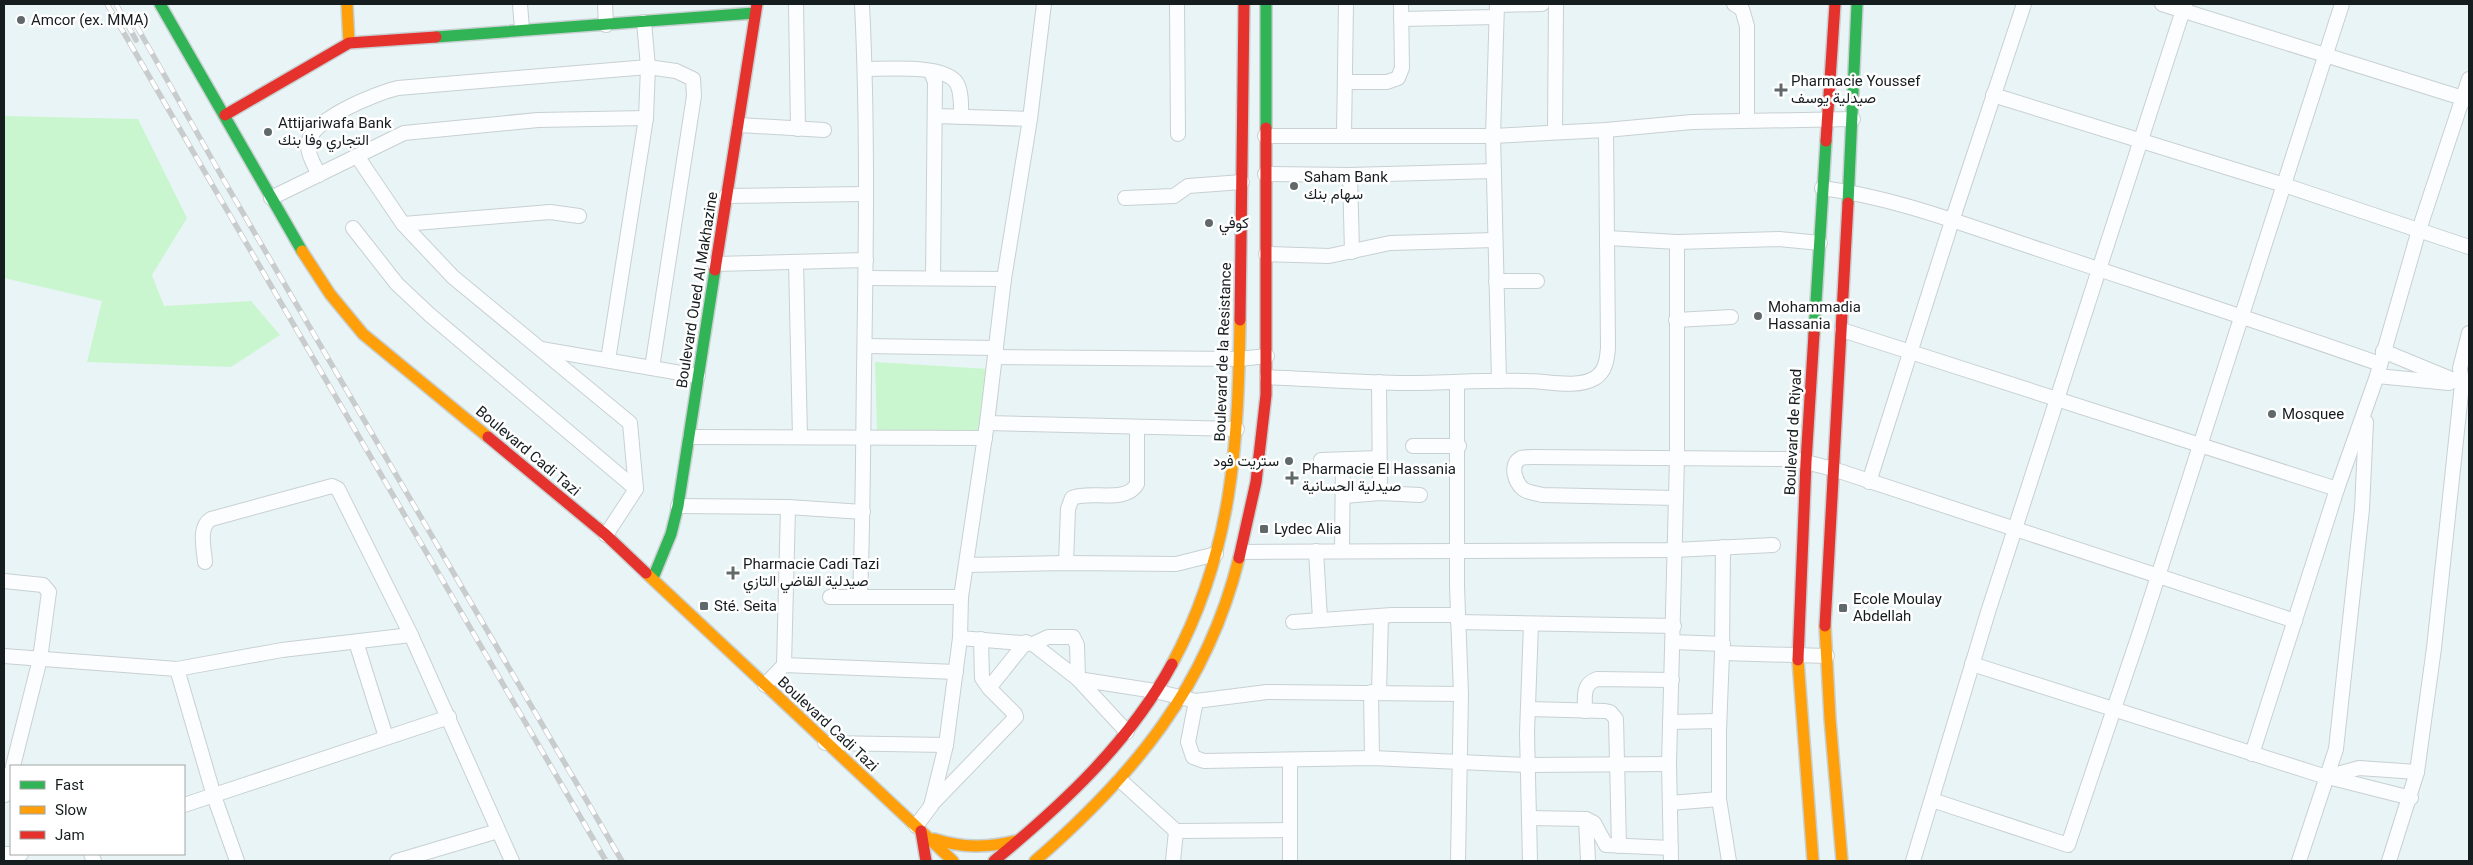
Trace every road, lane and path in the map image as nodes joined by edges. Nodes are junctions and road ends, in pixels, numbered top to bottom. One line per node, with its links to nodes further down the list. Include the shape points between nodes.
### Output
1 (160, 4): 37 (main road, Boulevard Cadi Tazi)
2 (347, 4): 28 (main road)
3 (520, 4): 27 (street)
4 (605, 4): 26 (street)
5 (796, 4): 46 (street)
6 (862, 4): 31 (street)
7 (1044, 4): 41 (street)
8 (1176, 4): 50 (street)
9 (1244, 4): 60 (main road, Boulevard de la Resistance)
10 (1266, 4): 51 (main road)
11 (1346, 4): 34 (street)
12 (1401, 4): 24 (street)
13 (1542, 4): 23 (street)
14 (1556, 4): 49 (street)
15 (1734, 4): 43 (street, via 1742,9 1747,26)
16 (1835, 4): 44 (main road, Boulevard de Riyad)
17 (1857, 4): 42 (main road)
18 (2024, 4): 35 (street)
19 (2162, 4): 21 (street)
20 (2342, 4): 29 (street)
21 (2184, 7): 29 (street); 54 (street)
22 (756, 8): 25 (main road); 45 (main road, Boulevard Oued Al Makhazine)
23 (1496, 8): 24 (street); 53 (street)
24 (1401, 19): 34 (street, via 1402,68 1398,78 1387,82)
25 (644, 22): 26 (main road); 30 (street)
26 (606, 25): 27 (main road)
27 (522, 29): 28 (main road)
28 (350, 44): 37 (main road)
29 (2325, 56): 36 (street); 61 (street)
30 (648, 67): 40 (street); 58 (street, via 381,92 328,119 310,137 308,146); 102 (street, via 676,71 693,78 694,86)
31 (865, 69): 32 (street, via 919,68); 64 (street)
32 (931, 72): 38 (street, via 936,82); 39 (street, via 955,81 959,89)
33 (2469, 79): 36 (street)
34 (1345, 82): 52 (street)
35 (1993, 94): 54 (street); 69 (street)
36 (2466, 99): 72 (street)
37 (225, 115): 66 (main road, Boulevard Cadi Tazi)
38 (935, 116): 39 (street); 85 (street)
39 (961, 117): 41 (street)
40 (646, 118): 55 (street, via 538,120 404,133); 100 (street)
41 (1030, 119): 86 (street)
42 (1853, 119): 44 (street); 63 (main road)
43 (1747, 120): 44 (street); 48 (street)
44 (1826, 120): 62 (main road, Boulevard de Riyad)
45 (738, 125): 46 (street); 65 (main road, Boulevard Oued Al Makhazine)
46 (798, 129): 47 (street)
47 (824, 130)
48 (1606, 130): 49 (street); 73 (street)
49 (1555, 131): 53 (street)
50 (1178, 134)
51 (1265, 136): 52 (street); 57 (main road)
52 (1344, 136): 53 (street)
53 (1493, 136): 56 (street)
54 (2142, 141): 61 (street); 83 (street)
55 (357, 156): 58 (street); 70 (street)
56 (1494, 171): 59 (street); 74 (street)
57 (1265, 174): 59 (street); 79 (main road)
58 (319, 175): 66 (street)
59 (1350, 176): 78 (street)
60 (1242, 182): 67 (street, via 1188,186 1174,196); 99 (main road, Boulevard de la Resistance)
61 (2284, 185): 72 (street); 89 (street)
62 (1822, 188): 63 (street); 76 (main road, Boulevard de Riyad)
63 (1849, 192): 69 (street); 92 (main road)
64 (865, 194): 65 (street); 80 (street)
65 (726, 196): 82 (main road, Boulevard Oued Al Makhazine)
66 (271, 198): 138 (main road, Boulevard Cadi Tazi, via 344,316)
67 (1126, 198)
68 (579, 216): 70 (street, via 550,212)
69 (1952, 221): 83 (street); 96 (street)
70 (402, 224): 95 (street, via 453,277)
71 (353, 228): 128 (street, via 397,284 430,315)
72 (2419, 230): 77 (street); 101 (street)
73 (1608, 238): 75 (street); 105 (street, via 1608,348 1603,370 1595,378 1580,383)
74 (1495, 240): 78 (street, via 1390,243); 87 (street)
75 (1677, 242): 76 (street, via 1779,239); 91 (street)
76 (1820, 243): 125 (main road, Boulevard de Riyad)
77 (2469, 247)
78 (1352, 252): 79 (street, via 1329,256)
79 (1266, 254): 98 (main road)
80 (866, 260): 81 (street); 84 (street)
81 (796, 262): 82 (street); 115 (street)
82 (715, 264): 103 (main road, Boulevard Oued Al Makhazine)
83 (2101, 270): 89 (street); 109 (street)
84 (866, 278): 85 (street); 94 (street)
85 (933, 278): 86 (street)
86 (1004, 279): 97 (street)
87 (1496, 281): 88 (street); 105 (street)
88 (1537, 281)
89 (2242, 316): 101 (street); 118 (street)
90 (1731, 318): 91 (street)
91 (1676, 320): 122 (street)
92 (1842, 330): 96 (street); 126 (main road)
93 (2469, 333): 108 (street, via 2460,368)
94 (865, 346): 97 (street); 116 (street)
95 (539, 349): 100 (street); 128 (street, via 630,423)
96 (1909, 351): 109 (street); 127 (street)
97 (996, 353): 99 (street); 111 (street)
98 (1267, 356): 99 (street); 104 (main road)
99 (1239, 358): 113 (main road, Boulevard de la Resistance)
100 (608, 360): 102 (street)
101 (2380, 364): 108 (street); 108 (street); 110 (street)
102 (652, 368): 103 (street)
103 (698, 376): 114 (main road, Boulevard Oued Al Makhazine)
104 (1267, 376): 106 (street); 145 (main road, via 1261,458)
105 (1499, 381): 107 (street)
106 (1379, 382): 107 (street); 121 (street)
107 (1457, 383): 120 (street)
108 (2466, 385): 205 (street)
109 (2059, 400): 118 (street); 137 (street)
110 (2367, 406): 129 (street); 206 (street, via 2362,509 2350,630 2336,749)
111 (987, 424): 112 (street); 117 (street)
112 (1137, 428): 113 (street); 148 (street, via 1137,484 1126,494 1072,498 1068,509)
113 (1237, 429): 146 (main road, Boulevard de la Resistance, via 1232,482)
114 (690, 437): 115 (street); 134 (main road, Boulevard Oued Al Makhazine)
115 (800, 437): 116 (street)
116 (863, 437): 117 (street); 136 (street)
117 (985, 438): 149 (street)
118 (2200, 445): 129 (street); 150 (street)
119 (1413, 446): 120 (street)
120 (1458, 446): 144 (street)
121 (1379, 458): 124 (street); 130 (street)
122 (1678, 458): 125 (street, via 1794,459); 133 (street); 133 (street, via 1522,458 1514,470 1523,488 1542,495)
123 (1321, 460): 124 (street)
124 (1343, 460): 132 (street)
125 (1806, 462): 126 (street); 171 (main road, Boulevard de Riyad)
126 (1833, 469): 127 (street); 172 (main road, via 1825,616)
127 (1869, 482): 137 (street)
128 (636, 489): 138 (street)
129 (2337, 489): 159 (street)
130 (1380, 493): 131 (street); 132 (street)
131 (1420, 495)
132 (1344, 496): 141 (street)
133 (1676, 498): 142 (street)
134 (678, 506): 135 (street); 151 (main road, Boulevard Oued Al Makhazine, via 672,534)
135 (788, 508): 136 (street); 175 (street)
136 (864, 512): 153 (street)
137 (2016, 530): 150 (street); 174 (street)
138 (606, 535): 151 (main road, Boulevard Cadi Tazi)
139 (1773, 545): 140 (street)
140 (1723, 547): 142 (street); 169 (street)
141 (1342, 550): 143 (street); 144 (street)
142 (1674, 550): 144 (street); 162 (street)
143 (1316, 551): 145 (street); 157 (street)
144 (1456, 551): 158 (street)
145 (1242, 552): 185 (main road, via 1204,658)
146 (1216, 554): 148 (street, via 1176,564); 182 (main road, Boulevard de la Resistance, via 1196,612)
147 (205, 562): 163 (street, via 203,529 210,519 332,486 342,494)
148 (1066, 563): 149 (street)
149 (966, 565): 155 (street)
150 (2158, 576): 159 (street); 188 (street)
151 (653, 578): 180 (main road, Boulevard Cadi Tazi)
152 (4, 581): 173 (street, via 43,584 49,592)
153 (860, 596): 154 (street); 155 (street)
154 (830, 597)
155 (961, 597): 164 (street)
156 (1381, 616): 157 (street); 158 (street, via 1421,614); 183 (street)
157 (1320, 619): 160 (street)
158 (1458, 619): 161 (street); 184 (street)
159 (2295, 621): 197 (street)
160 (1293, 622)
161 (1531, 624): 162 (street); 187 (street)
162 (1674, 626): 167 (street)
163 (410, 635): 166 (street); 190 (street)
164 (960, 638): 165 (street); 177 (street)
165 (981, 639): 168 (street); 181 (street, via 982,678)
166 (356, 642): 176 (street, via 282,650); 194 (street)
167 (1673, 642): 169 (street); 179 (street)
168 (1029, 643): 178 (street); 178 (street, via 1048,637 1073,637 1077,645); 181 (street)
169 (1722, 648): 171 (street); 191 (street)
170 (4, 656): 173 (street)
171 (1798, 656): 172 (street); 240 (main road, Boulevard de Riyad)
172 (1827, 656): 241 (main road)
173 (40, 659): 176 (street); 202 (street)
174 (1972, 664): 188 (street); 213 (street)
175 (784, 665): 177 (street); 180 (street)
176 (177, 669): 210 (street)
177 (956, 672): 196 (street)
178 (1078, 679): 182 (street); 193 (street)
179 (1672, 680): 189 (street, via 1591,681 1585,689); 192 (street)
180 (764, 685): 195 (main road, Boulevard Cadi Tazi)
181 (989, 688): 216 (street, via 1016,717)
182 (1155, 691): 185 (street); 193 (main road, Boulevard de la Resistance)
183 (1375, 692): 184 (street); 186 (street, via 1267,692); 198 (street)
184 (1461, 694): 200 (street)
185 (1181, 698): 186 (street); 208 (main road, via 1165,725)
186 (1196, 701): 199 (street, via 1188,742 1193,757 1221,762)
187 (1528, 710): 189 (street); 203 (street)
188 (2114, 710): 197 (street); 213 (street, via 2068,845)
189 (1584, 711): 204 (street, via 1605,711 1614,715)
190 (449, 717): 194 (street); 222 (street)
191 (1719, 721): 192 (street); 212 (street)
192 (1670, 722): 201 (street)
193 (1127, 732): 223 (main road, Boulevard de la Resistance, via 1097,768)
194 (386, 737): 210 (street)
195 (825, 744): 196 (street); 220 (main road, Boulevard Cadi Tazi)
196 (946, 745): 216 (street)
197 (2252, 754): 206 (street)
198 (1372, 758): 199 (street); 200 (street)
199 (1290, 760): 219 (street)
200 (1458, 762): 203 (street); 236 (street)
201 (1669, 764): 204 (street); 214 (street)
202 (13, 765)
203 (1528, 765): 204 (street); 217 (street)
204 (1618, 765): 224 (street)
205 (2417, 772): 206 (street, via 2359,768); 211 (street)
206 (2329, 776): 211 (street); 243 (street)
207 (10, 778): 209 (street)
208 (1120, 780): 221 (street); 226 (main road)
209 (7, 795)
210 (214, 796): 215 (street); 227 (street)
211 (2411, 798): 244 (street)
212 (1720, 799): 214 (street); 239 (street)
213 (1932, 800): 242 (street)
214 (1670, 803): 225 (street)
215 (185, 806)
216 (931, 806): 220 (street)
217 (1529, 818): 218 (street); 237 (street)
218 (1586, 819): 224 (street, via 1596,826 1604,843); 238 (street)
219 (1290, 830): 221 (street); 235 (street)
220 (921, 831): 223 (main road, via 968,849); 230 (main road); 231 (main road, Boulevard Cadi Tazi)
221 (1176, 831): 234 (street)
222 (498, 832): 228 (street); 229 (street)
223 (1020, 840): 232 (main road, Boulevard de la Resistance)
224 (1619, 846): 225 (street)
225 (1671, 855)
226 (1043, 857): 233 (main road)
227 (237, 861)
228 (397, 861)
229 (512, 861)
230 (926, 861)
231 (953, 861)
232 (994, 861)
233 (1035, 861)
234 (1174, 861)
235 (1290, 861)
236 (1458, 861)
237 (1530, 861)
238 (1588, 861)
239 (1729, 861)
240 (1813, 861)
241 (1842, 861)
242 (1913, 861)
243 (2299, 861)
244 (2389, 861)

